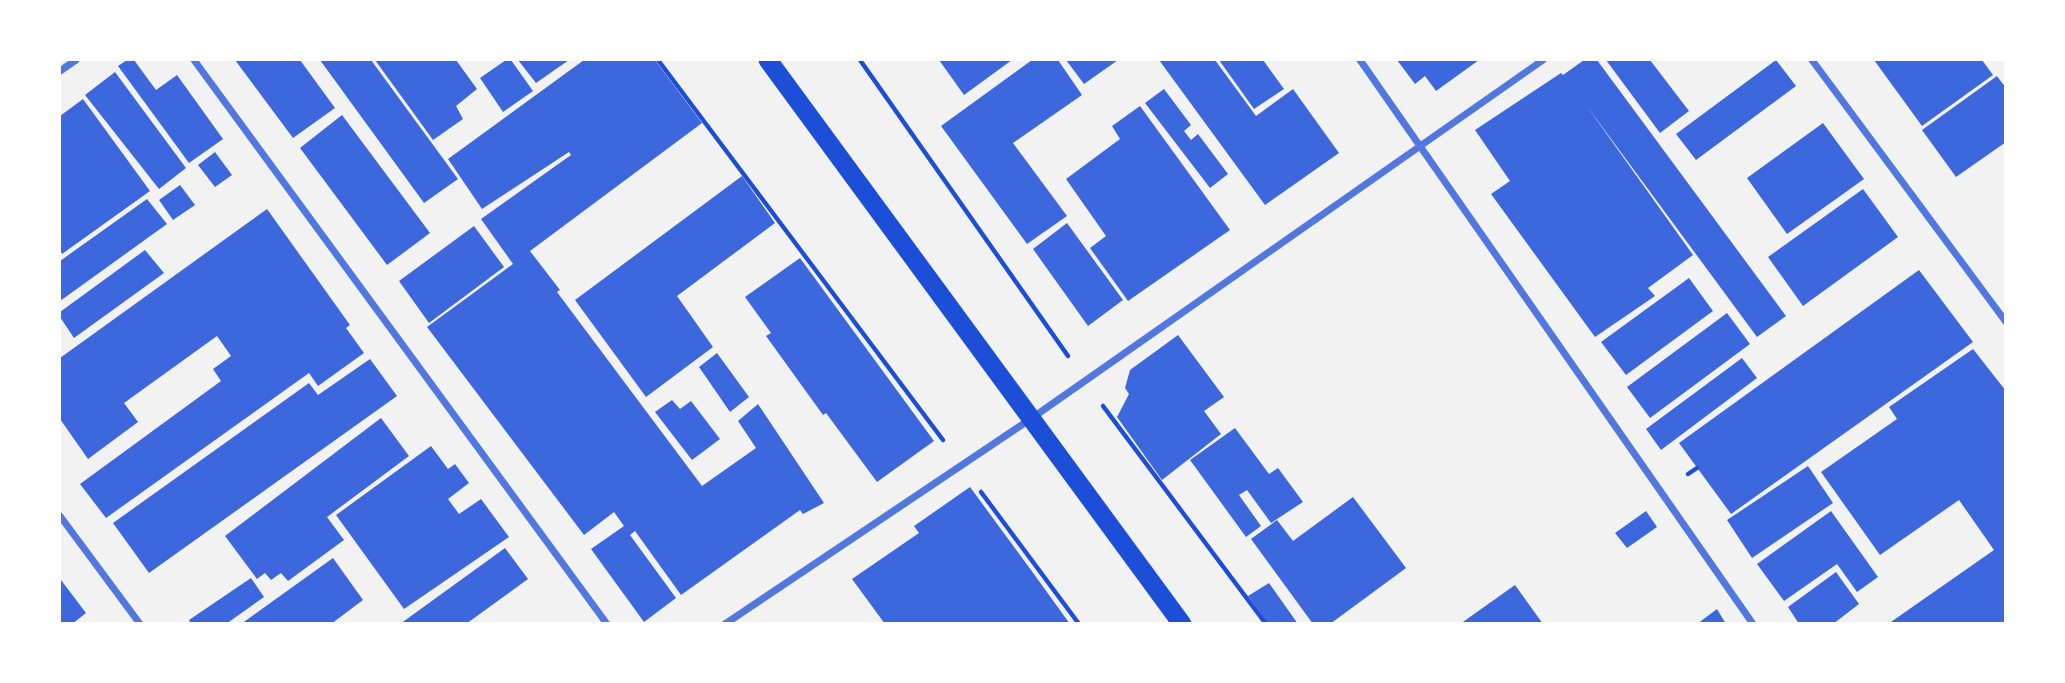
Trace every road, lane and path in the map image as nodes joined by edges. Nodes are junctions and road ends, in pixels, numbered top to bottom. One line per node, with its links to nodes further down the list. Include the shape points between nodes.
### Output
1 (76, 60): 9 (street)
2 (194, 60): 17 (street)
3 (658, 60): 14 (path)
4 (768, 60): 13 (highway)
5 (860, 60): 12 (path)
6 (1360, 60): 10 (street)
7 (1543, 60): 10 (street)
8 (1812, 60): 11 (street)
9 (60, 71)
10 (1422, 145): 12 (street); 22 (street)
11 (2006, 322)
12 (1085, 380): 13 (street); 21 (path)
13 (1032, 418): 14 (street); 20 (highway)
14 (961, 466): 18 (street); 19 (path)
15 (60, 516): 16 (street)
16 (140, 624)
17 (607, 624)
18 (725, 624)
19 (1079, 624)
20 (1182, 624)
21 (1266, 624)
22 (1752, 624)

